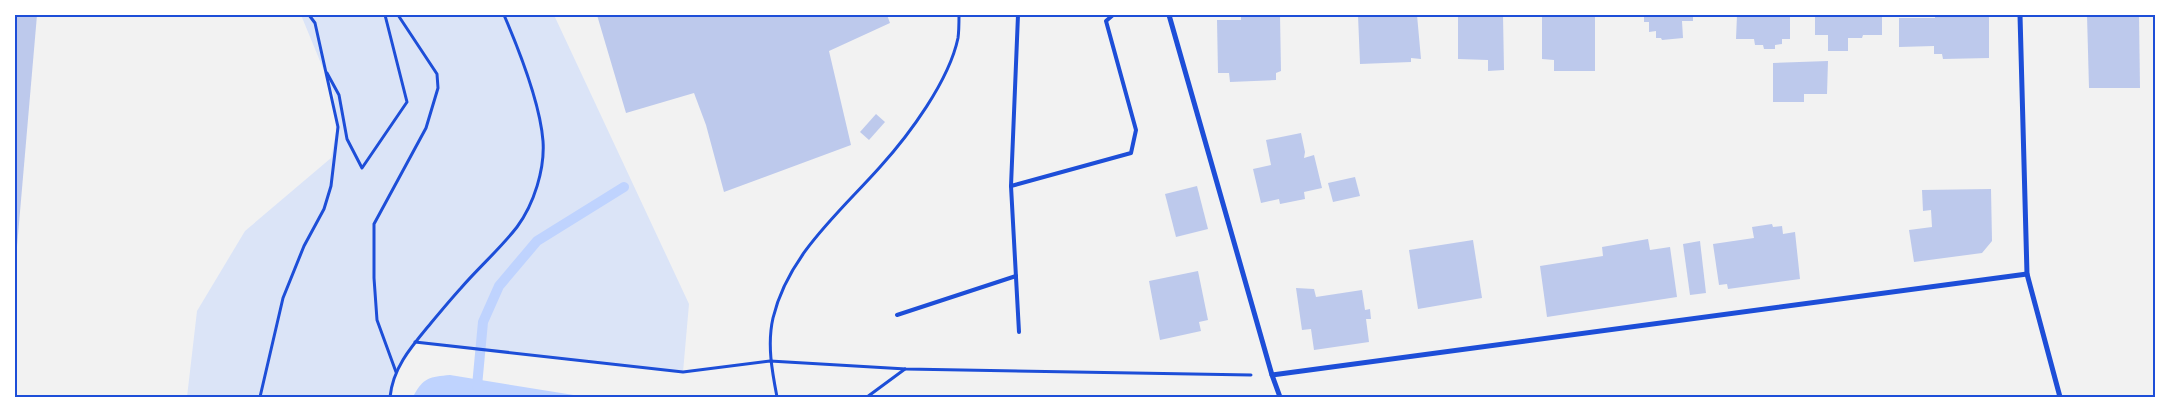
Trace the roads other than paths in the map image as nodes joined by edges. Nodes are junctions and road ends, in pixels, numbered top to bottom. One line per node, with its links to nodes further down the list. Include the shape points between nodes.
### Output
1 (1018, 15): 5 (lane)
2 (1113, 15): 5 (lane, via 1106,21 1136,130 1130,153)
3 (1169, 15): 10 (street)
4 (2020, 15): 6 (street)
5 (1011, 186): 7 (lane)
6 (2027, 274): 10 (street); 12 (street)
7 (1016, 276): 8 (lane); 9 (lane)
8 (897, 315)
9 (1019, 332)
10 (1272, 375): 11 (street)
11 (1280, 397)
12 (2060, 397)

